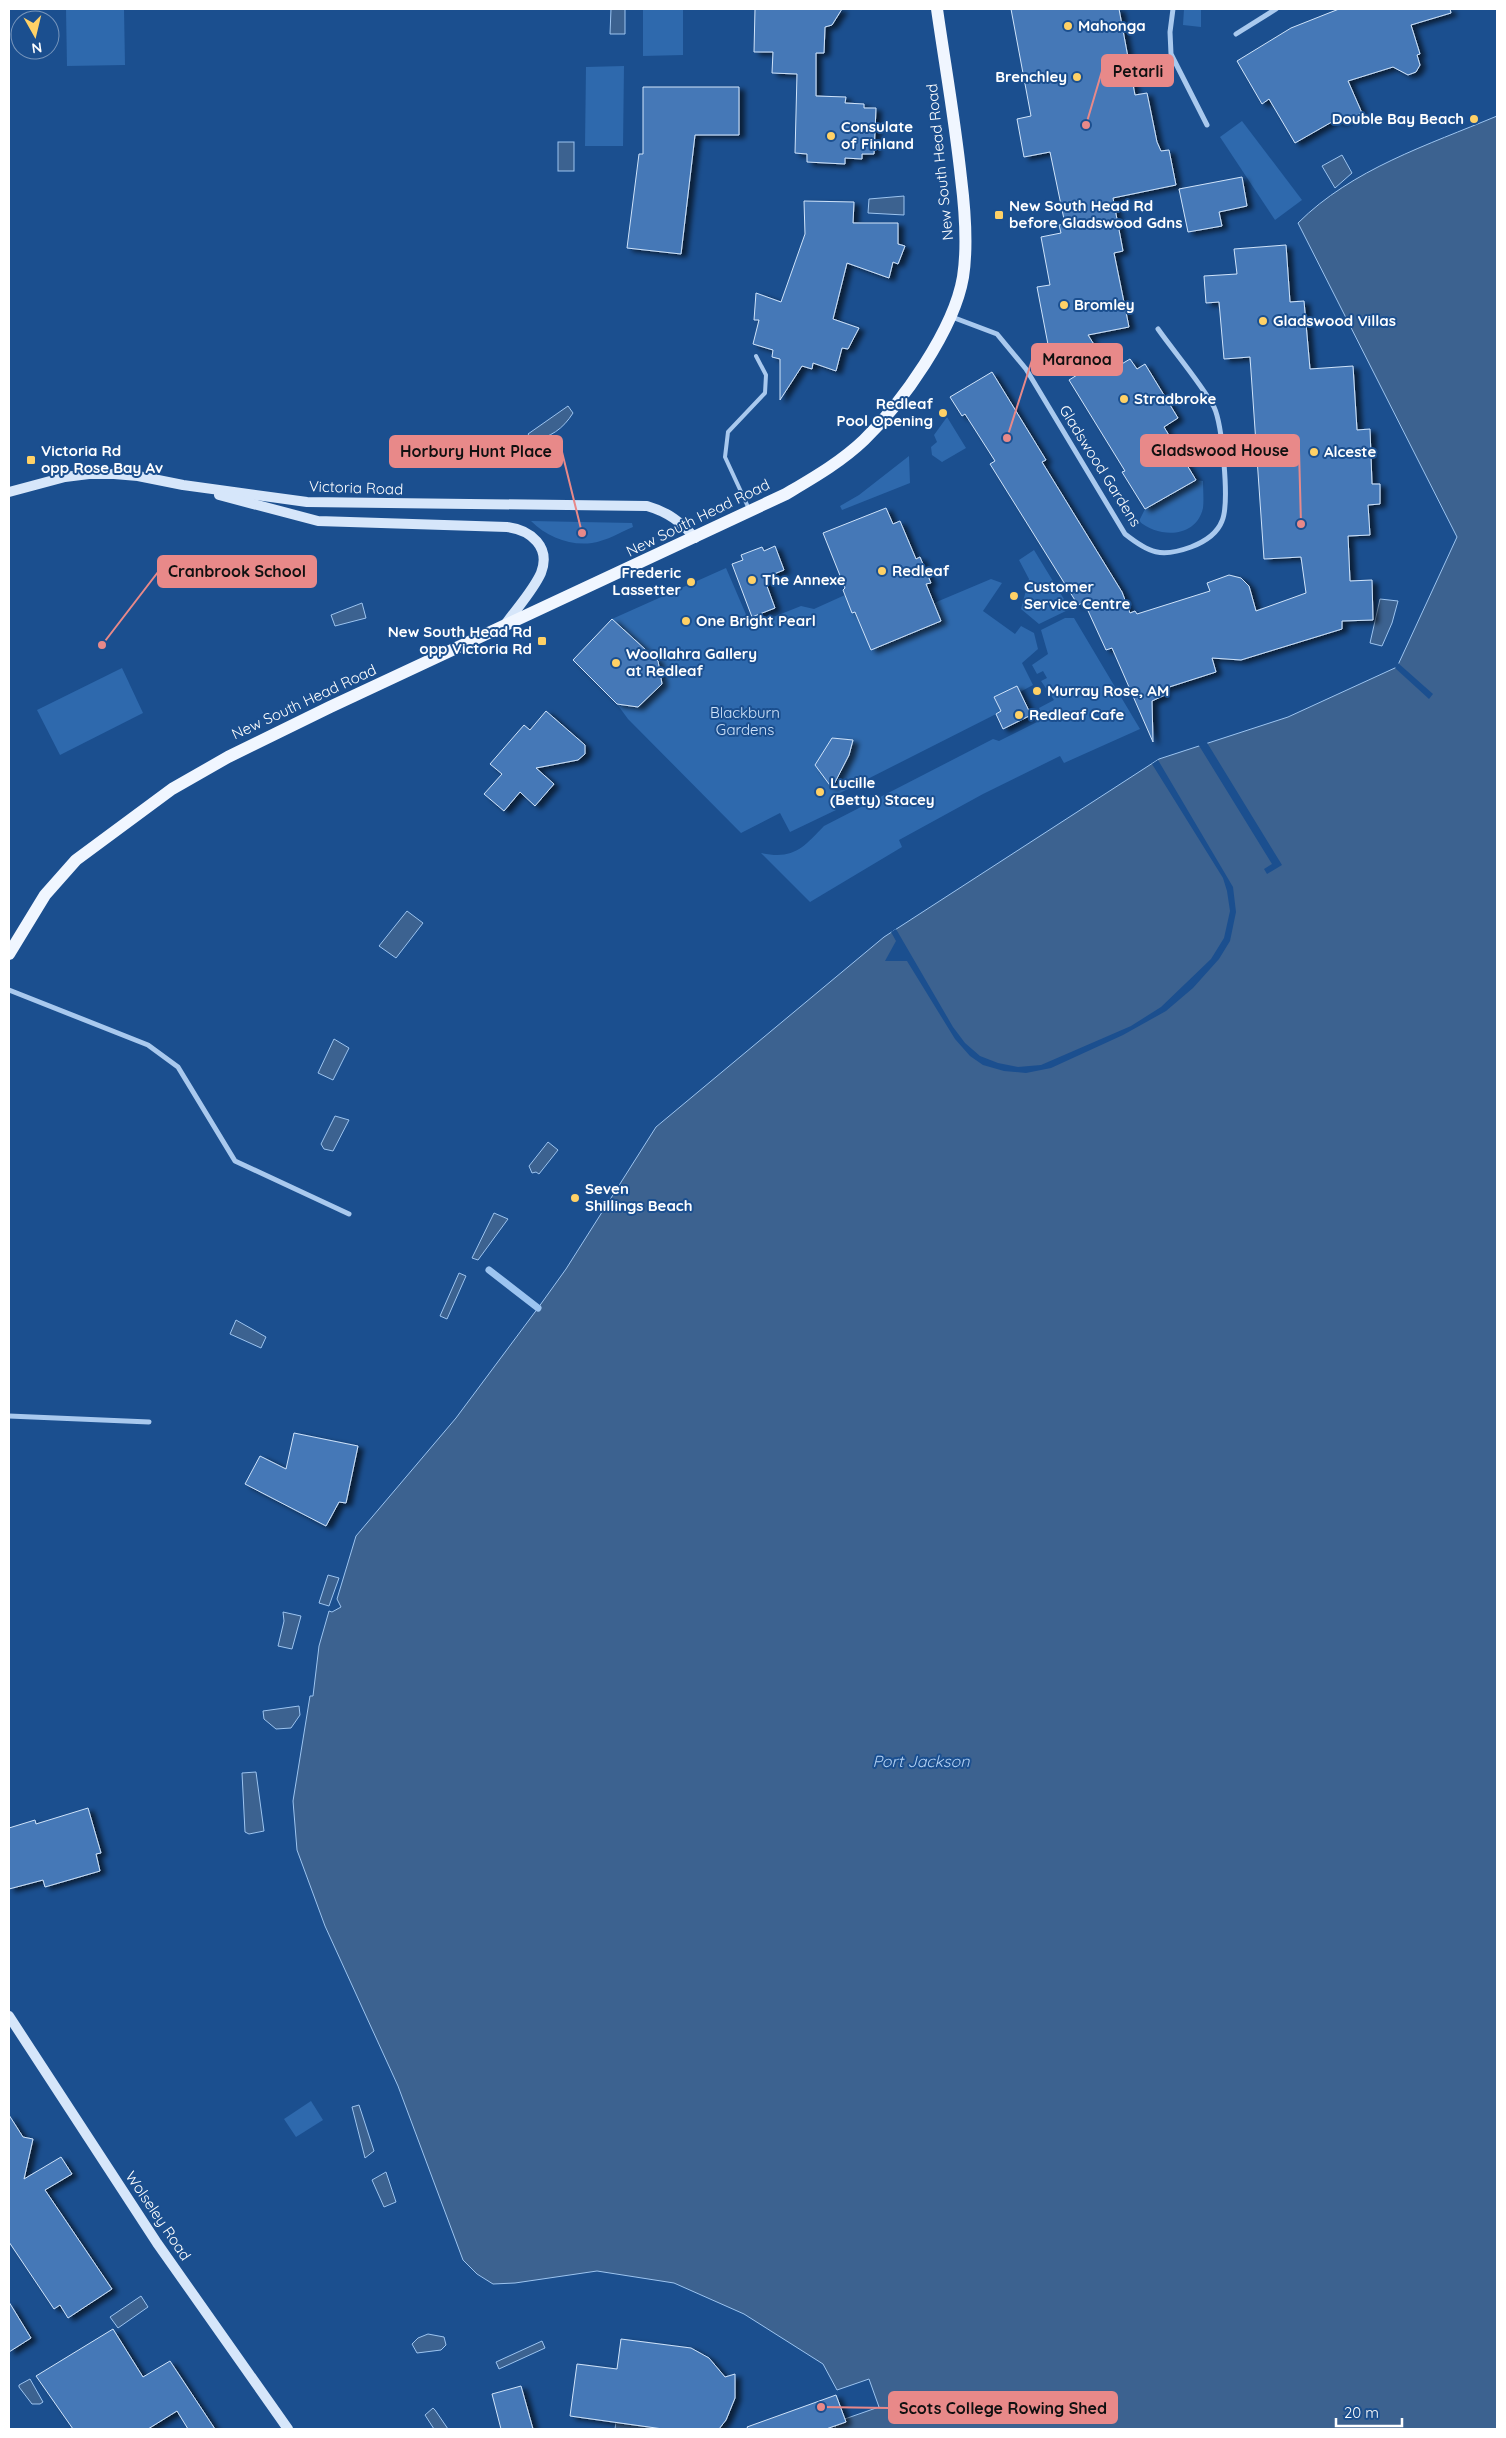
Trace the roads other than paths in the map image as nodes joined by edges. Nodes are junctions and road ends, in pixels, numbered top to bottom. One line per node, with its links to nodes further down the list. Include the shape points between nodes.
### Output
1 (937, 9): 6 (main road, New South Head Road, via 965,223 963,276)
2 (1173, 9): 5 (street, via 1171,54)
3 (1276, 9): 4 (street)
4 (1236, 34)
5 (1207, 125)
6 (952, 316): 7 (street, Gladswood Gardens, via 998,334 1026,369 1125,534 1145,550 1170,554 1212,536 1223,521 1226,502 1220,427 1214,408); 11 (main road, New South Head Road, via 890,412 863,441 808,481)
7 (1158, 329)
8 (756, 356): 11 (lane, via 766,375 765,393 728,432 725,458)
9 (183, 485): 10 (street, Victoria Road, via 138,476 89,474 38,482); 12 (street, Victoria Road, via 339,504 647,506 668,513); 13 (street, via 318,521 521,530 537,540 542,552 542,567 538,578)
10 (9, 492)
11 (750, 510): 12 (main road, New South Head Road)
12 (695, 538): 13 (main road, New South Head Road)
13 (504, 626): 14 (main road, New South Head Road, via 245,748 172,788 76,860 45,895)
14 (9, 954)
15 (9, 990): 16 (street, via 148,1045 178,1067 235,1161)
16 (348, 1214)
17 (9, 1416): 18 (street)
18 (149, 1422)
19 (9, 2016): 20 (street, Wolseley Road, via 157,2243)
20 (288, 2429)

